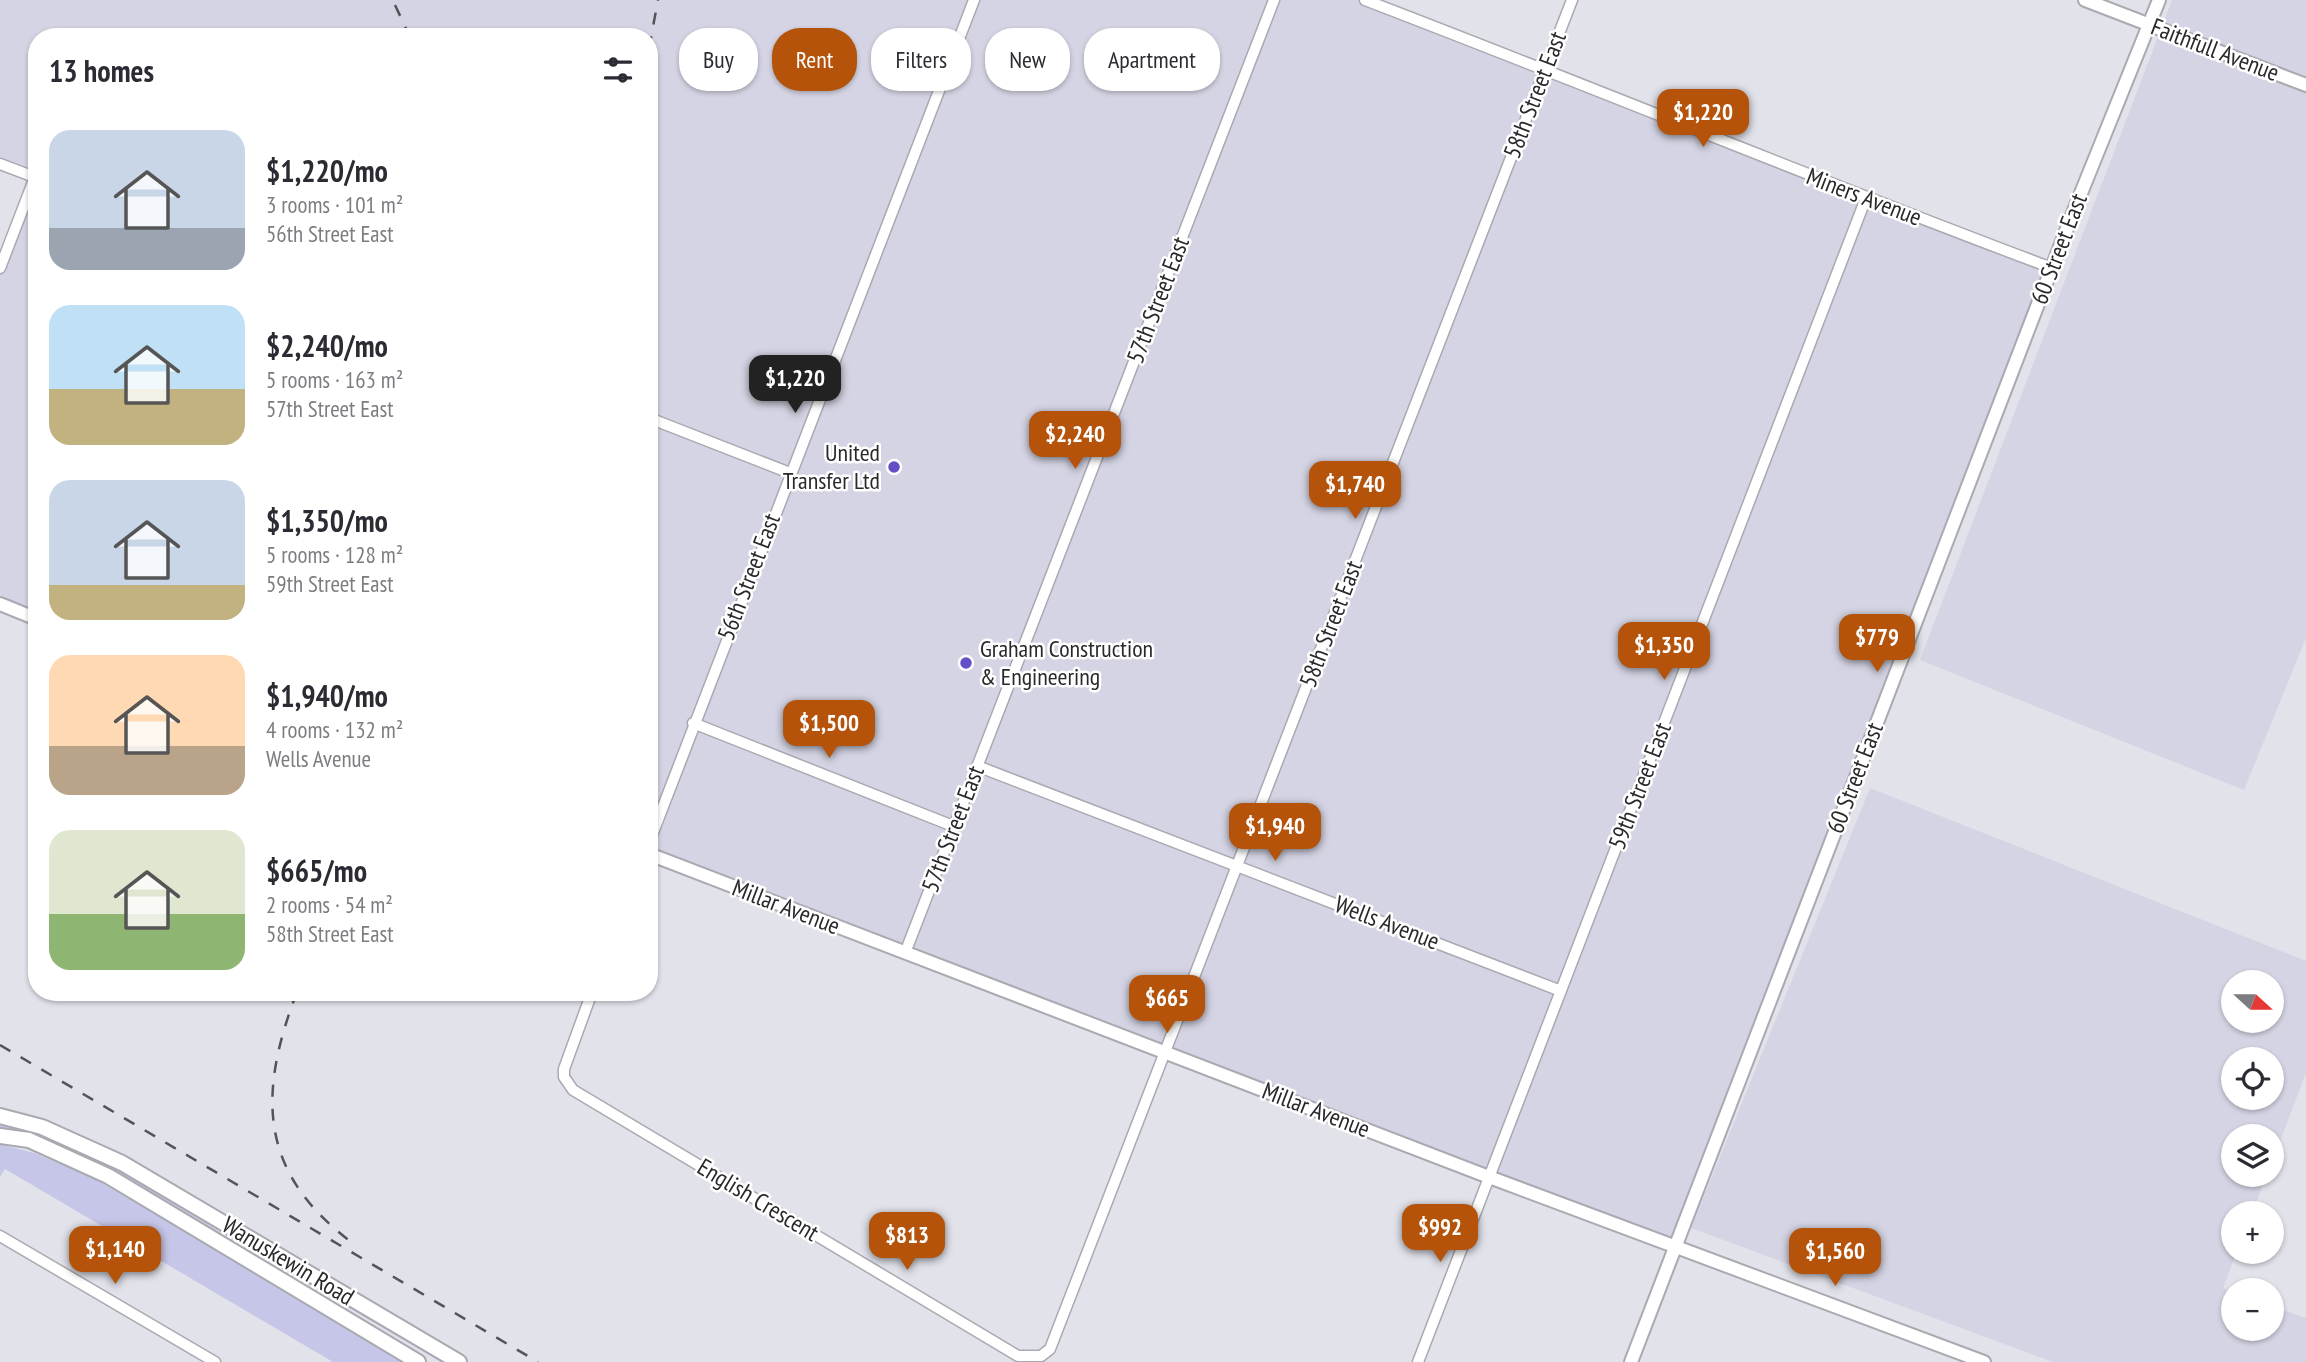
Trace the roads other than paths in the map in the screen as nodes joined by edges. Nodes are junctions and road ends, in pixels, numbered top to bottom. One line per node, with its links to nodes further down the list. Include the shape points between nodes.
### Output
1 (974, 0): 17 (street, 56th Street East)
2 (1274, 0): 21 (street, 57th Street East)
3 (1365, 0): 8 (street, Miners Avenue)
4 (1572, 0): 8 (street, 58th Street East)
5 (2085, 0): 7 (street, Faithfull Avenue)
6 (2159, 0): 7 (street, 60 Street East)
7 (2149, 25): 9 (street, Faithfull Avenue); 15 (street, 60 Street East)
8 (1545, 69): 13 (street, Miners Avenue); 25 (street, 58th Street East)
9 (2306, 85)
10 (0, 164): 11 (street)
11 (28, 175)
12 (28, 198): 14 (street)
13 (1866, 198): 15 (street, Miners Avenue); 27 (street, 59th Street East)
14 (0, 268)
15 (2052, 268): 34 (street, 60 Street East)
16 (658, 422): 17 (street)
17 (790, 473): 20 (street, 56th Street East)
18 (0, 604): 19 (street)
19 (28, 615)
20 (693, 723): 22 (street, 56th Street East); 23 (street)
21 (977, 766): 23 (street, 57th Street East); 25 (street, Wells Avenue)
22 (658, 818)
23 (953, 826): 26 (street, 57th Street East)
24 (658, 857): 26 (street, Millar Avenue)
25 (1238, 865): 27 (street, Wells Avenue); 29 (street, 58th Street East)
26 (905, 953): 29 (street, Millar Avenue)
27 (1561, 990): 32 (street, 59th Street East)
28 (589, 1001): 29 (street, English Crescent, via 564,1069 573,1090 1018,1356 1030,1358 1041,1356 1056,1341)
29 (1166, 1052): 32 (street, Millar Avenue)
30 (0, 1116): 37 (main road, Wanuskewin Road, via 41,1127 122,1163)
31 (0, 1136): 36 (main road, Wanuskewin Road, via 29,1140 108,1176)
32 (1489, 1177): 34 (street, Millar Avenue); 38 (street, 59th Street East)
33 (0, 1236): 35 (street)
34 (1674, 1245): 39 (street, 60 Street East); 40 (street, Millar Avenue)
35 (215, 1362)
36 (418, 1362)
37 (459, 1362)
38 (1418, 1362)
39 (1630, 1362)
40 (1984, 1362)

